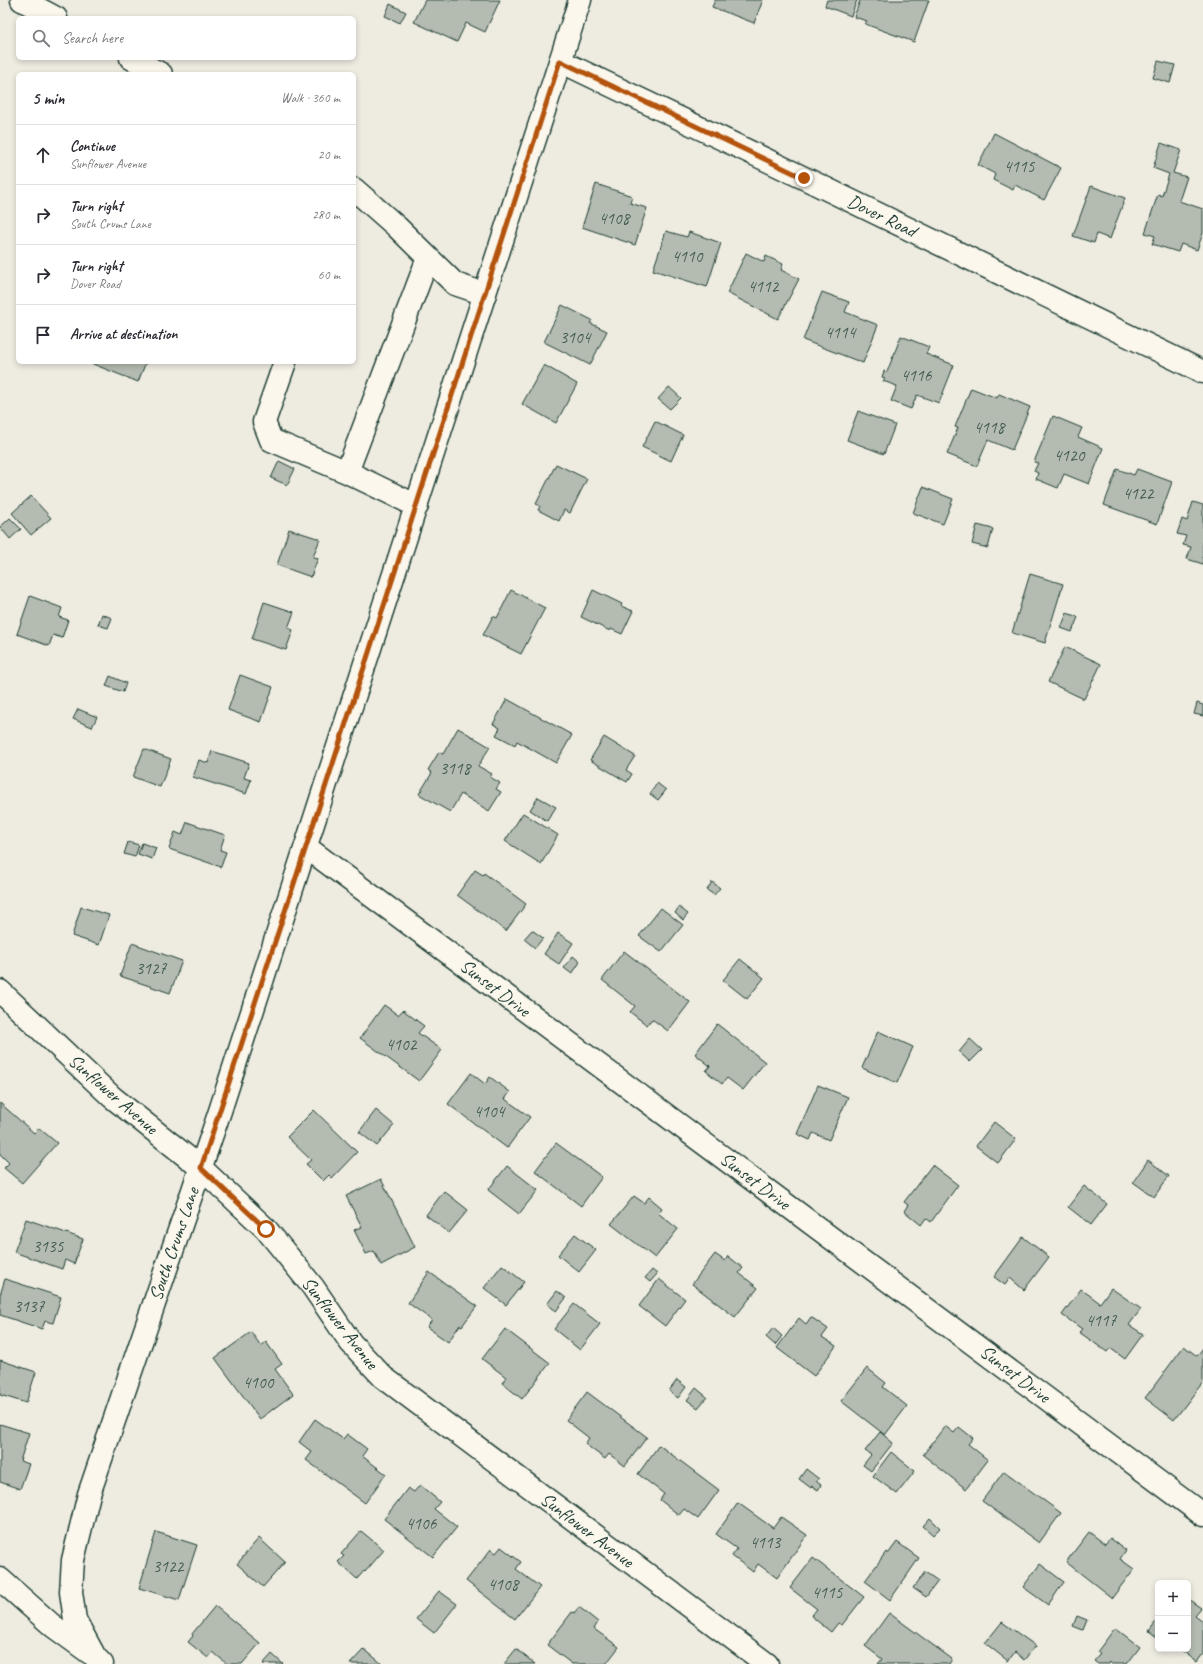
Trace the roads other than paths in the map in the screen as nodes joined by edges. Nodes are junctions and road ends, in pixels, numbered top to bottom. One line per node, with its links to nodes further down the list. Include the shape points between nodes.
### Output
1 (22, 0): 3 (street)
2 (580, 0): 5 (street, South Crums Lane)
3 (52, 16)
4 (135, 60): 6 (street)
5 (560, 61): 9 (street, South Crums Lane); 11 (street, Dover Road)
6 (157, 72)
7 (356, 191): 8 (street)
8 (428, 258): 9 (street, via 455,284); 12 (street)
9 (485, 294): 13 (street, South Crums Lane)
10 (285, 364): 12 (street, via 264,422 271,440)
11 (1203, 372)
12 (347, 472): 13 (street)
13 (417, 506): 14 (street, South Crums Lane)
14 (306, 847): 16 (street, South Crums Lane); 17 (street, Sunset Drive)
15 (0, 991): 16 (street, Sunflower Avenue, via 112,1097)
16 (201, 1168): 19 (street, South Crums Lane, via 98,1464 73,1560 71,1592 75,1620); 20 (street, Sunflower Avenue, via 266,1229 313,1287 351,1343 383,1377)
17 (1203, 1515)
18 (0, 1579): 19 (street, via 53,1626)
19 (99, 1660)
20 (767, 1664)

